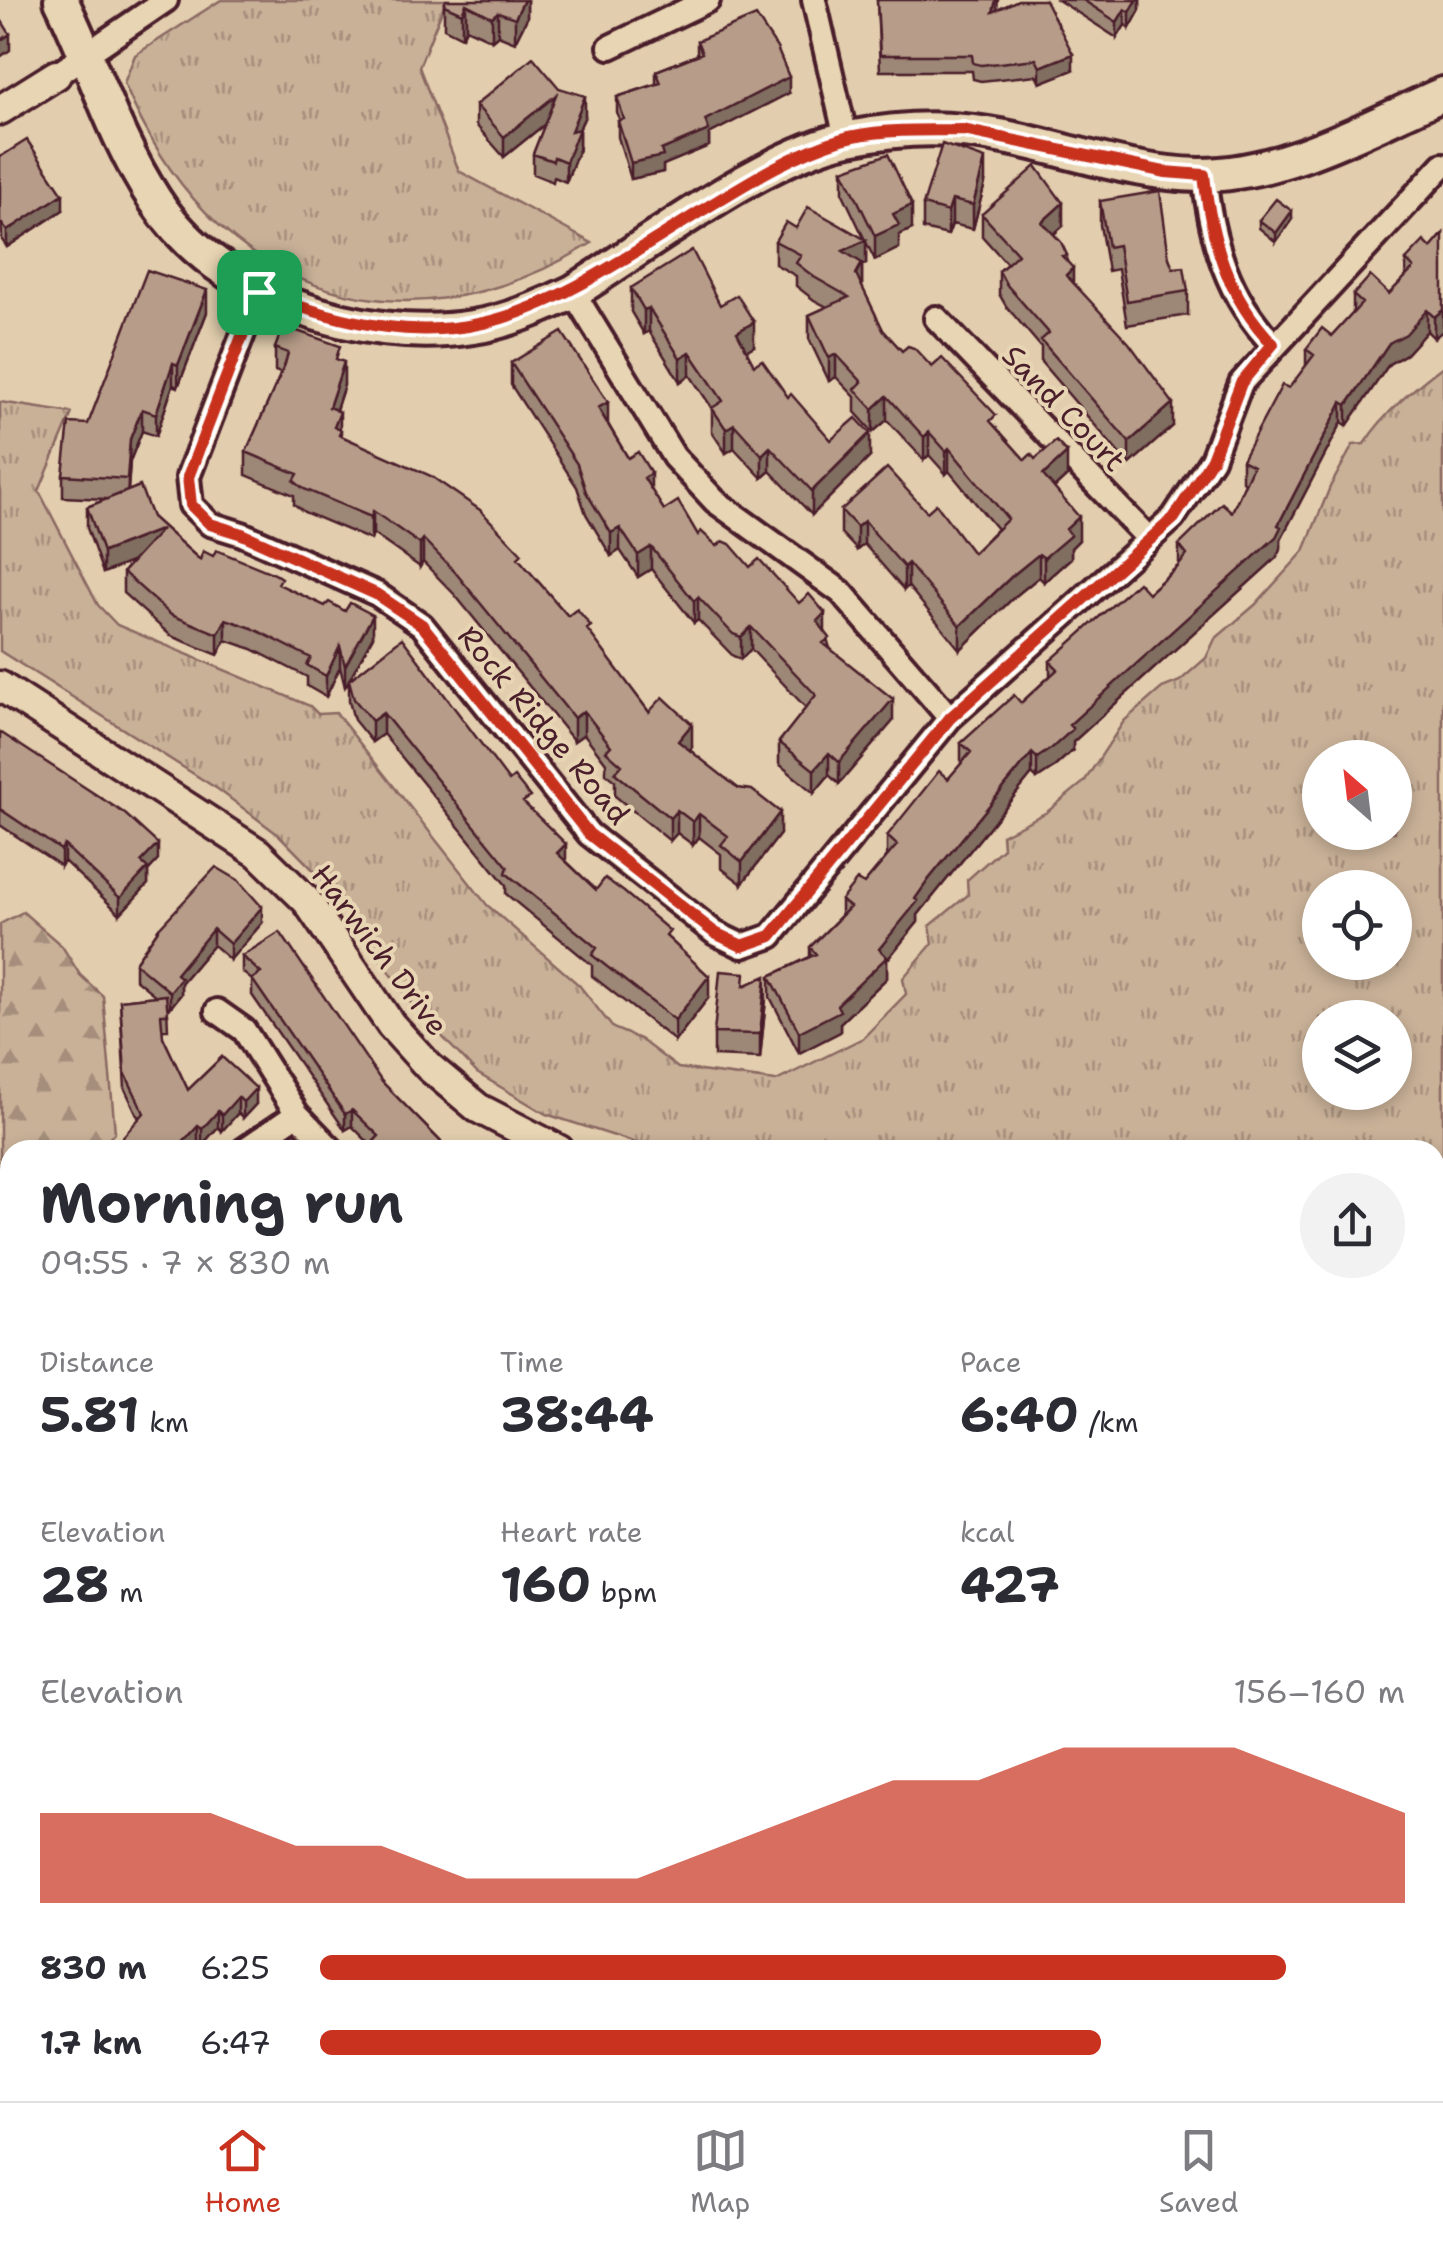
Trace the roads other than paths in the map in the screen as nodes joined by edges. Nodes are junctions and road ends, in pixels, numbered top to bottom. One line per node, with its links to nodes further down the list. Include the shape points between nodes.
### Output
1 (61, 0): 6 (main road)
2 (166, 0): 6 (street)
3 (708, 0): 5 (street)
4 (814, 0): 10 (street)
5 (610, 47)
6 (86, 57): 7 (street); 13 (main road, via 123,148 158,205 214,265)
7 (56, 75): 9 (street)
8 (1443, 94): 12 (main road, via 1303,154)
9 (0, 110)
10 (846, 138): 12 (main road, via 963,130); 14 (main road, via 779,162)
11 (1443, 165): 16 (street, Rock Ridge Road)
12 (1204, 175): 16 (street, via 1221,266 1253,324)
13 (259, 292): 14 (main road, via 317,314 419,332 475,327); 19 (street, Rock Ridge Road, via 188,477 191,505 210,524 376,594 422,625 589,834 715,933 742,946 771,936)
14 (573, 292): 19 (street, via 674,457 714,502 842,592)
15 (936, 318): 17 (street, Sand Court)
16 (1273, 344): 17 (street, Rock Ridge Road, via 1241,383 1212,459 1174,518)
17 (1149, 540): 19 (street, Rock Ridge Road)
18 (0, 686): 24 (street, Harwich Drive, via 258,853 307,901 391,1025 429,1067 478,1108)
19 (950, 718)
20 (218, 1011): 21 (street, via 244,1030)
21 (297, 1114): 22 (street); 23 (street)
22 (259, 1140)
23 (322, 1140)
24 (540, 1140)

